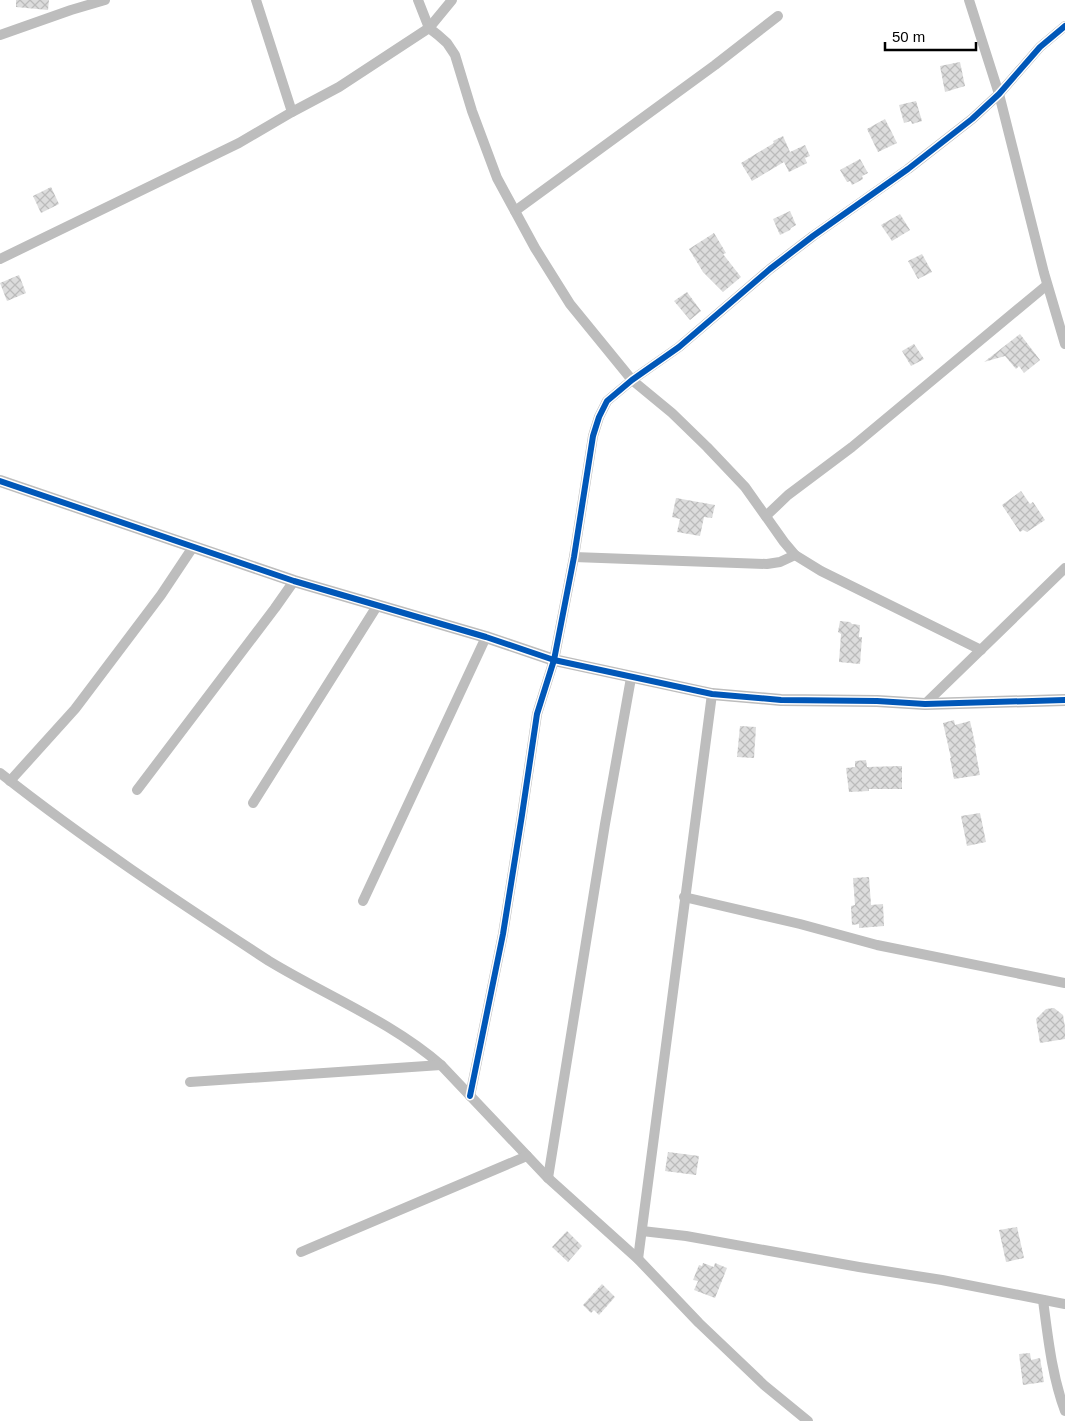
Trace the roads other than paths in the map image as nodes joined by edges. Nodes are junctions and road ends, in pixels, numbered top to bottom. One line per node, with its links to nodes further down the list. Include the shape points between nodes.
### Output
1 (105, 0): 9 (street)
2 (256, 0): 11 (street)
3 (418, 0): 8 (street)
4 (452, 0): 8 (street)
5 (969, 0): 10 (street)
6 (778, 16): 12 (street)
7 (1065, 26): 10 (street, via 1040,47)
8 (429, 28): 11 (street, via 339,87); 12 (street, via 447,43 454,55 497,178)
9 (0, 35)
10 (1000, 94): 14 (street); 16 (street, via 934,149 806,242 679,347)
11 (292, 112): 13 (street, via 239,143)
12 (516, 211): 16 (street, via 570,304)
13 (0, 259)
14 (1047, 285): 15 (street); 18 (street)
15 (1065, 344)
16 (632, 380): 18 (street, via 707,447 745,487); 21 (street, via 607,400 599,417 593,436)
17 (0, 480): 19 (street)
18 (766, 516): 20 (street)
19 (193, 547): 23 (street); 33 (street, via 75,709)
20 (795, 555): 21 (street, via 766,564); 26 (street)
21 (574, 557): 27 (street)
22 (1065, 568): 26 (street)
23 (294, 581): 24 (street); 34 (street)
24 (377, 606): 25 (street); 35 (street)
25 (486, 637): 27 (street); 37 (street)
26 (981, 650): 31 (street)
27 (554, 660): 28 (street); 41 (street, via 537,714 503,934)
28 (631, 678): 29 (street); 43 (street)
29 (712, 694): 31 (street, via 781,700); 36 (street)
30 (1065, 700): 31 (street)
31 (925, 704)
32 (0, 774): 33 (street)
33 (10, 781): 39 (street, via 80,834 269,961 410,1041)
34 (137, 790)
35 (253, 803)
36 (684, 898): 38 (street, via 877,945); 44 (street)
37 (364, 901)
38 (1065, 983)
39 (441, 1065): 40 (street); 41 (street)
40 (190, 1082)
41 (470, 1096): 42 (street)
42 (527, 1156): 43 (street); 45 (street)
43 (548, 1178): 46 (street)
44 (642, 1231): 46 (street); 47 (street, via 942,1280)
45 (301, 1252)
46 (638, 1259): 50 (street, via 764,1385)
47 (1043, 1300): 48 (street); 49 (street, via 1056,1384)
48 (1065, 1304)
49 (1065, 1411)
50 (808, 1421)

